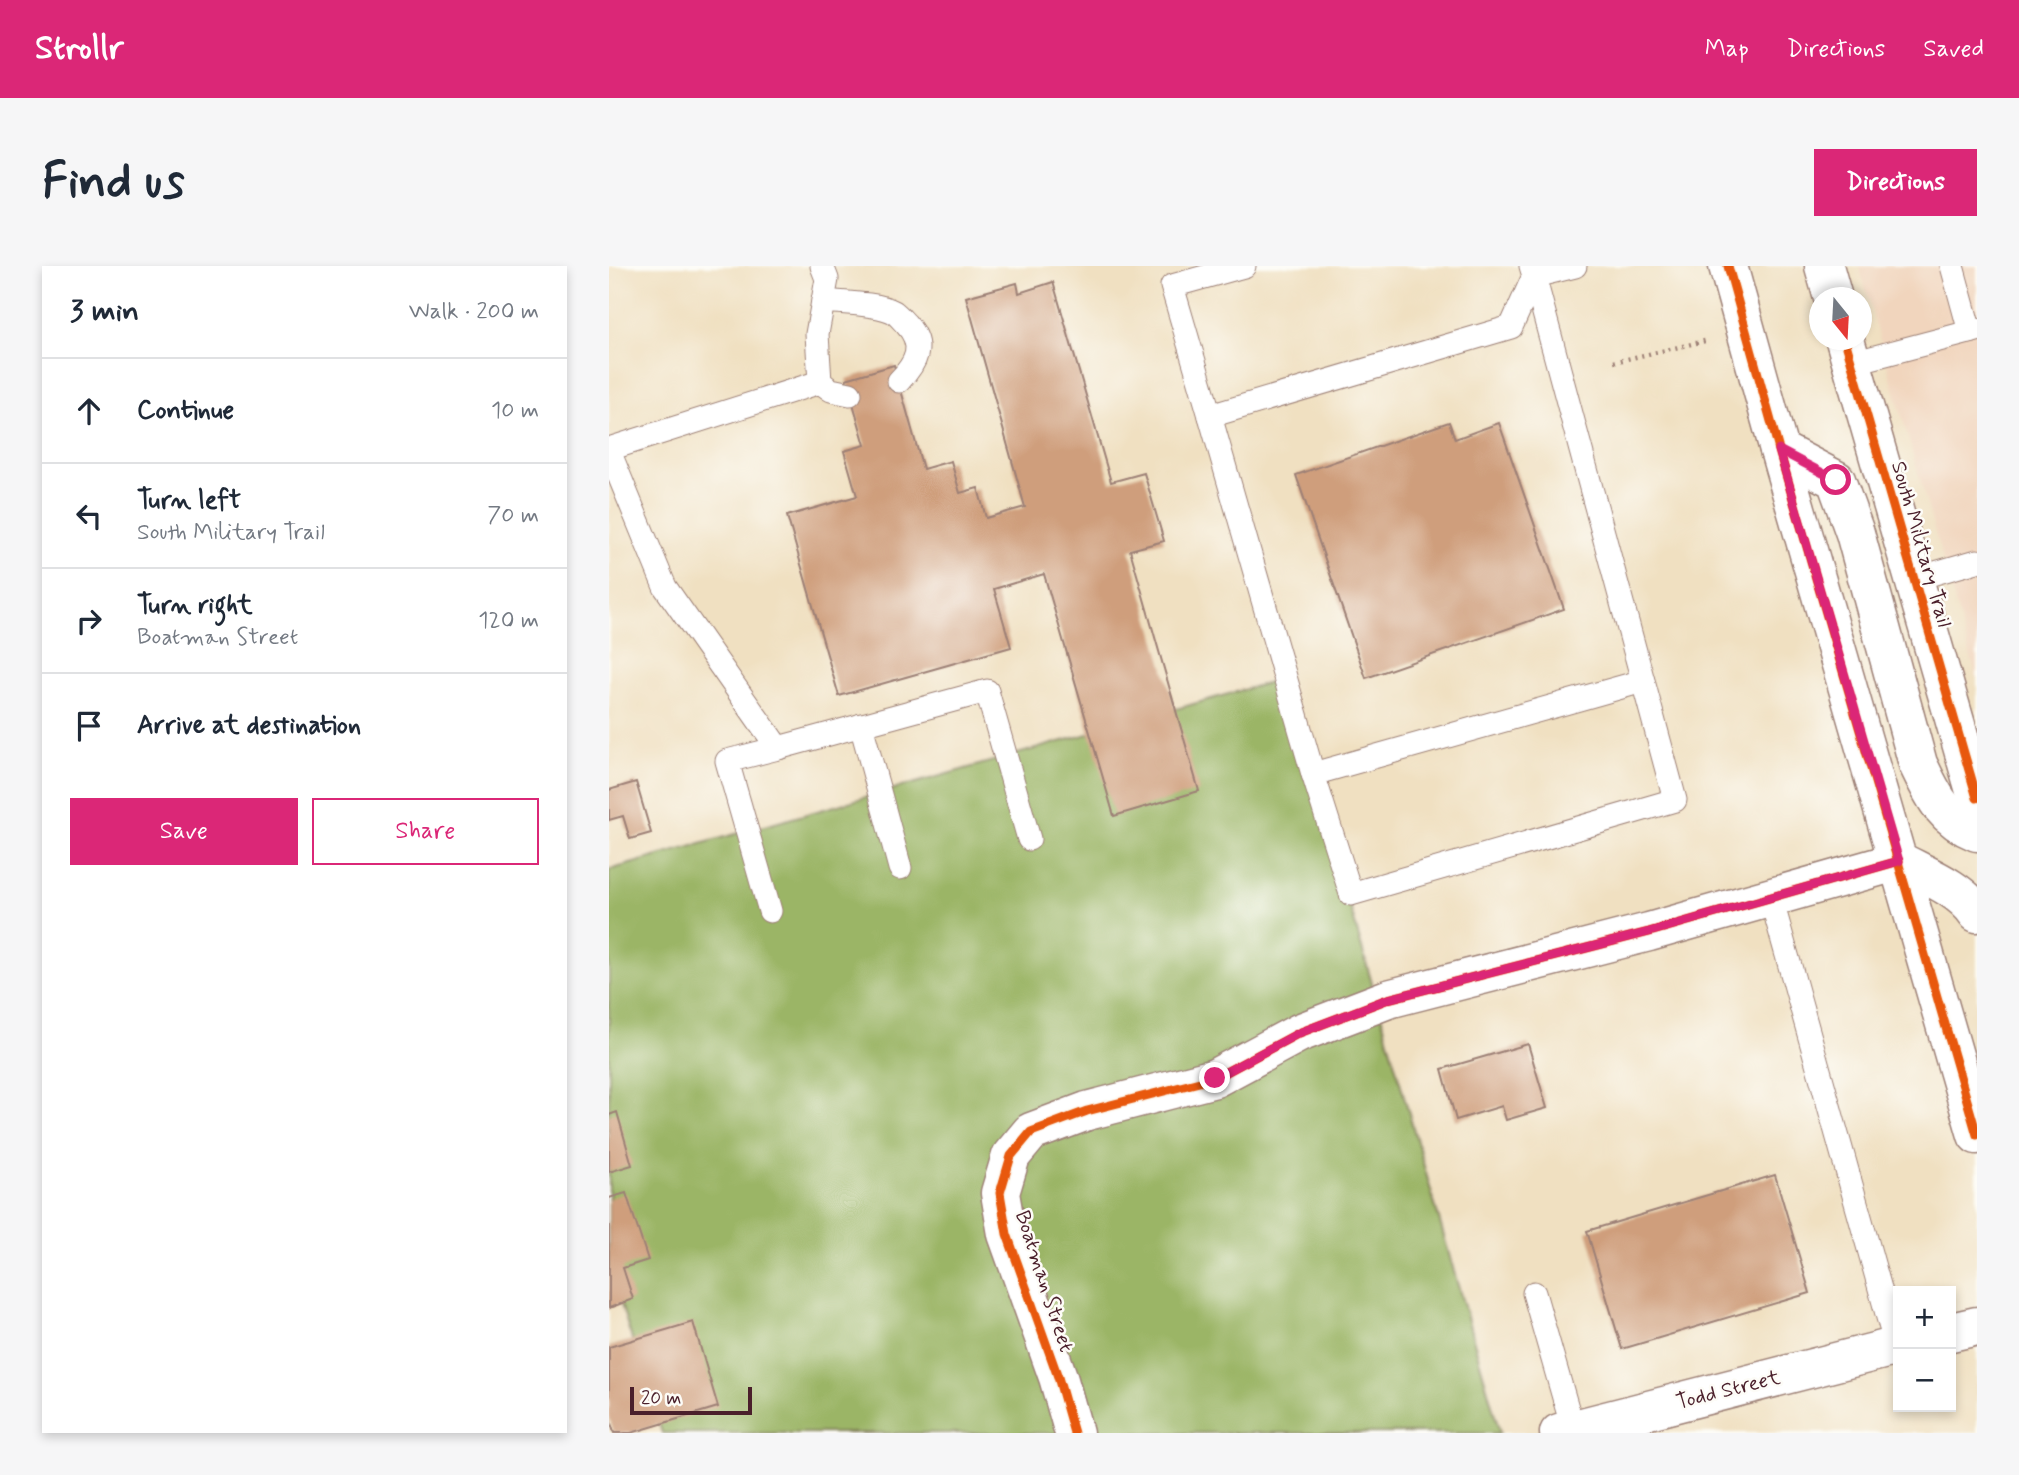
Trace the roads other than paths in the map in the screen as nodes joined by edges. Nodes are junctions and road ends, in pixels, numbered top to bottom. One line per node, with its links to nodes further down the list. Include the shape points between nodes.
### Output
1 (822, 266): 10 (lane, via 827,279)
2 (1244, 266): 8 (lane)
3 (1574, 266): 7 (lane)
4 (1728, 266): 18 (main road)
5 (1825, 266): 9 (main road)
6 (1952, 266): 11 (lane)
7 (1532, 271): 16 (lane, via 1511,327); 21 (lane)
8 (1169, 276): 16 (lane)
9 (1830, 287)
10 (823, 301): 13 (lane, via 883,309 908,326 917,340 917,354); 14 (lane, via 817,334)
11 (1974, 331): 12 (lane)
12 (1849, 351): 20 (main road, South Military Trail)
13 (899, 381)
14 (820, 382): 15 (lane); 17 (lane)
15 (850, 394)
16 (1210, 416): 25 (lane)
17 (609, 450): 24 (lane, via 665,587)
18 (1779, 450): 27 (main road, via 1836,480 1855,533 1918,764 1949,816); 29 (main road)
19 (1977, 561): 20 (lane)
20 (1914, 579): 23 (main road, South Military Trail)
21 (1643, 681): 25 (lane); 25 (lane, via 1675,800 1351,894)
22 (861, 725): 24 (lane); 28 (lane, via 987,691); 30 (lane)
23 (1967, 729): 26 (main road, South Military Trail)
24 (778, 748): 32 (lane, via 727,761)
25 (1313, 774)
26 (1977, 798)
27 (1977, 832)
28 (1029, 839)
29 (1899, 861): 31 (main road, Boatman Street); 33 (main road, via 1948,887 1970,902); 34 (main road)
30 (900, 869)
31 (1771, 898): 38 (lane); 41 (main road, Boatman Street, via 1388,999 1299,1033 1215,1078 1087,1111 1031,1132 1011,1156 1000,1193 1007,1234)
32 (770, 911)
33 (1977, 914)
34 (1977, 1135)
35 (1534, 1293): 40 (lane)
36 (1977, 1326): 37 (main road)
37 (1956, 1331)
38 (1893, 1332)
39 (1893, 1347): 40 (main road, Todd Street)
40 (1566, 1431)
41 (1074, 1433)

